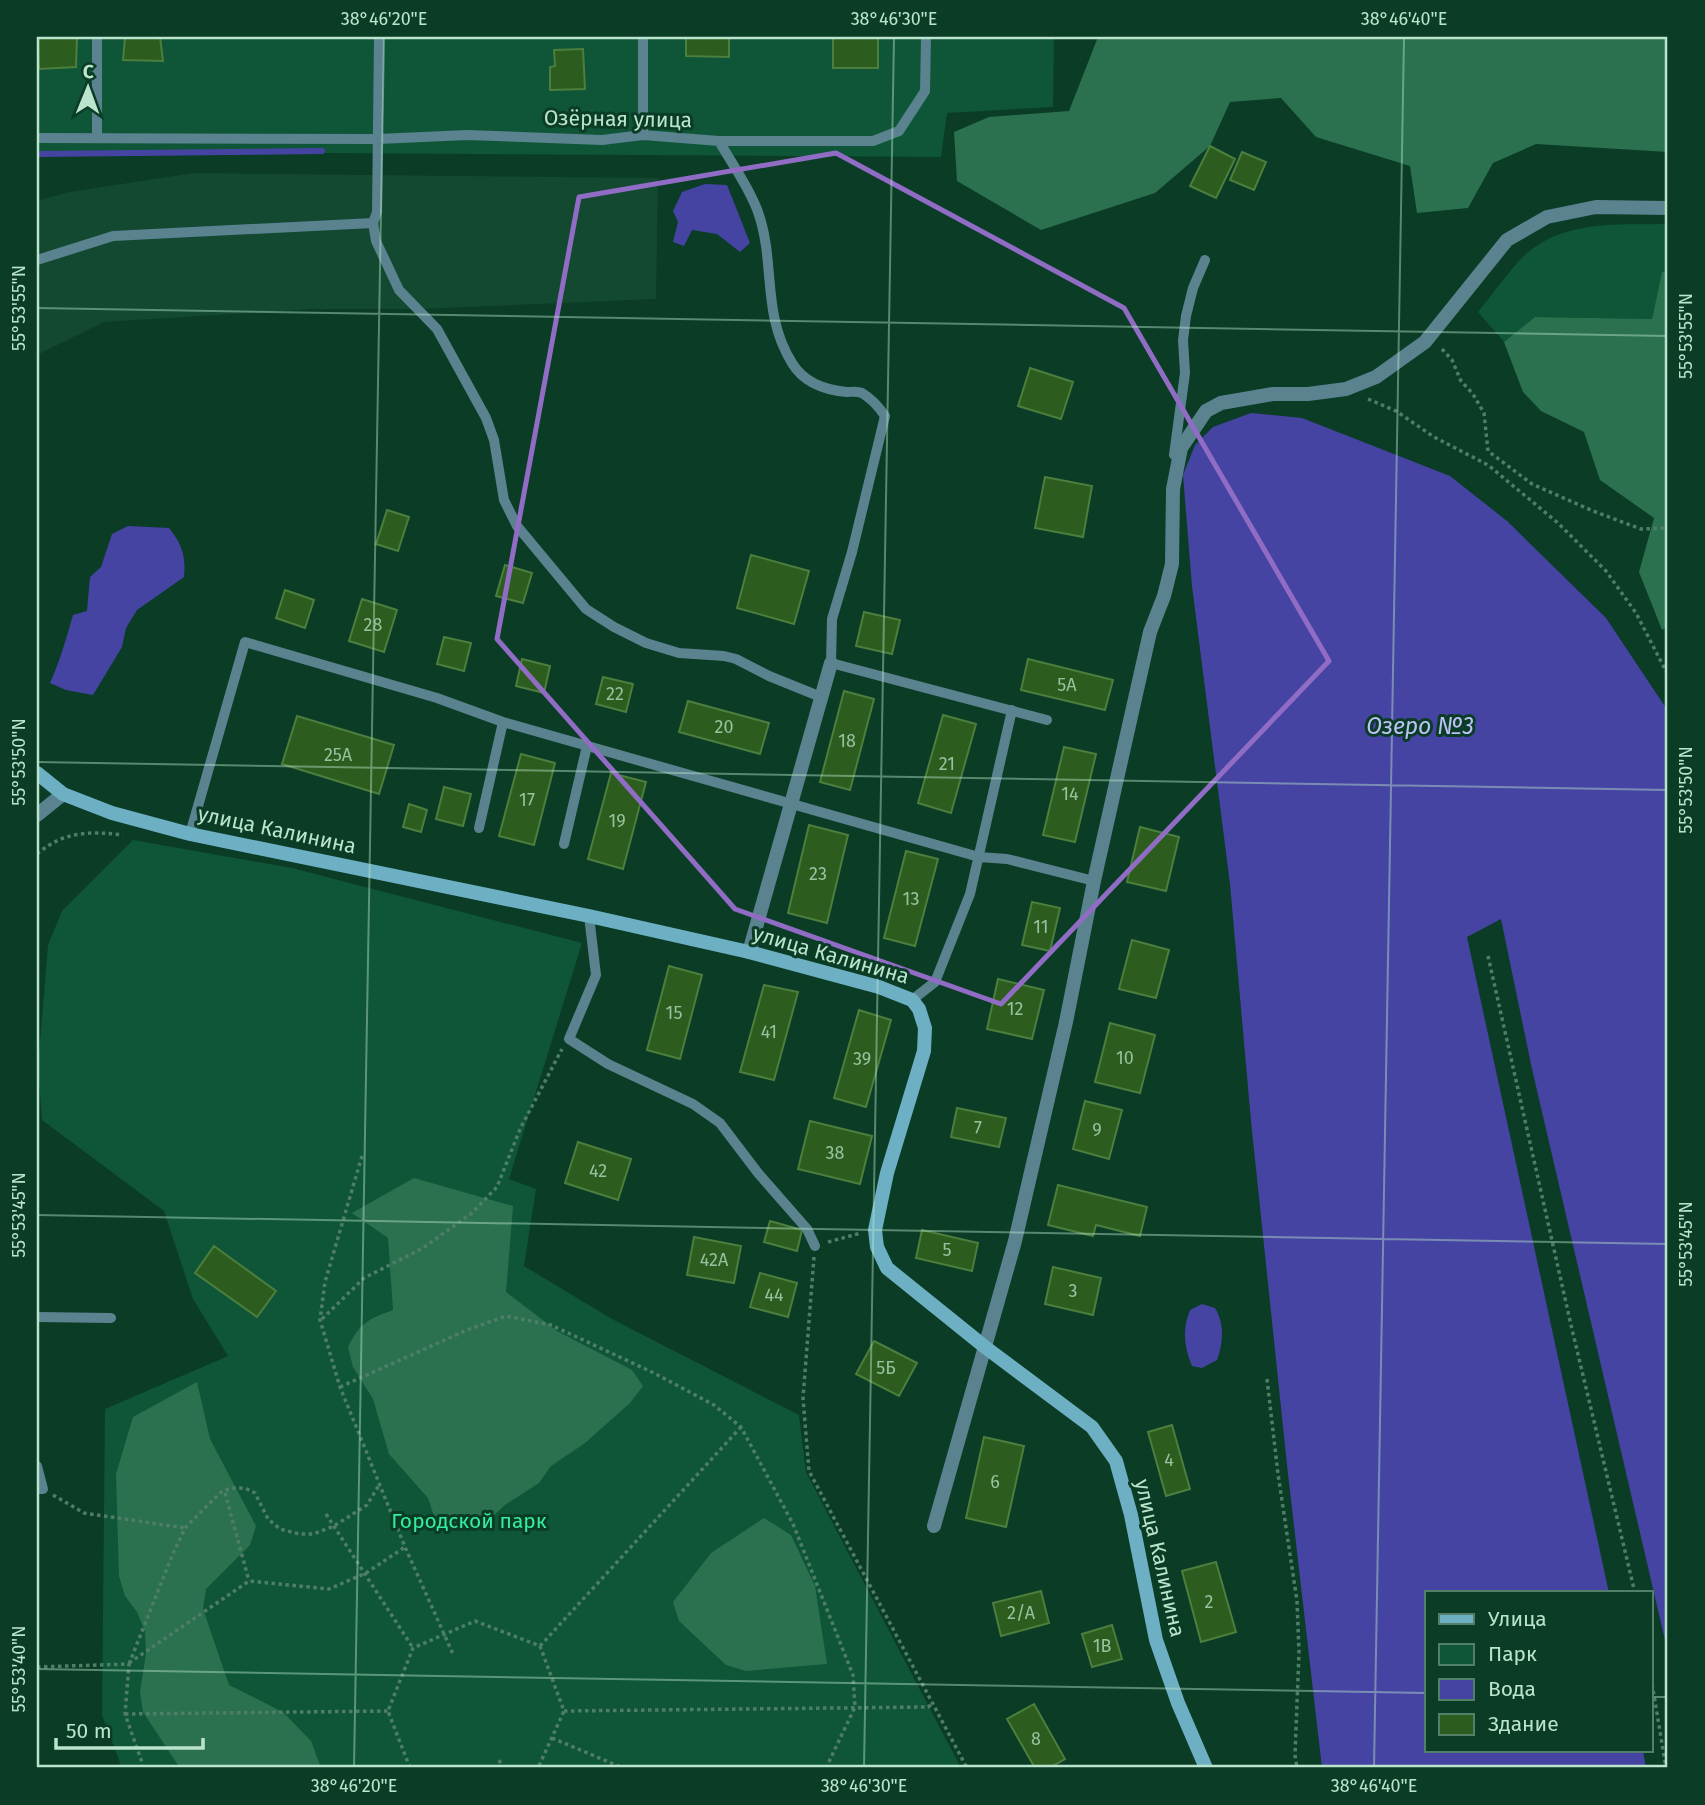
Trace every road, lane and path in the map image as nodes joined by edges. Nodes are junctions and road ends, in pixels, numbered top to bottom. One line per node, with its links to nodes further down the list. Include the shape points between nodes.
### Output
1 (96, 37): 7 (lane)
2 (379, 37): 8 (lane)
3 (643, 37): 5 (lane)
4 (926, 37): 9 (lane, via 925,91 899,131 873,141)
5 (643, 135): 8 (lane, Озёрная улица, via 602,140 467,135); 9 (lane, Озёрная улица)
6 (37, 138): 7 (lane, Озёрная улица)
7 (97, 138): 8 (lane, Озёрная улица)
8 (378, 139): 11 (lane)
9 (719, 141): 18 (lane, Озёрная улица, via 757,211 774,321 793,366 806,382 860,392 885,416 832,619)
10 (1668, 208): 14 (street, via 1596,207 1546,217 1507,240)
11 (373, 223): 12 (lane, via 113,236); 20 (lane, via 376,241 399,290 437,329 486,418 504,500 517,526 586,609 646,643 679,653 736,659)
12 (37, 260)
13 (1205, 260): 16 (lane, via 1186,316 1185,373 1173,458)
14 (1424, 342): 15 (street, via 1376,377); 17 (path, via 1437,344 1473,394 1484,413 1488,452 1532,484 1593,511 1641,529)
15 (1346, 389): 16 (street, via 1221,403 1206,411 1193,429 1181,448); 19 (path, via 1396,411 1434,438 1488,465 1558,523 1606,571 1636,613)
16 (1176, 472): 35 (street, via 1172,564 1150,632)
17 (1668, 528)
18 (831, 663): 20 (street); 21 (lane)
19 (1668, 675)
20 (821, 696): 27 (street)
21 (1012, 710): 22 (lane); 34 (lane)
22 (1047, 720)
23 (503, 722): 24 (lane); 29 (lane); 30 (lane, via 245,642)
24 (587, 746): 27 (lane); 32 (lane)
25 (37, 773): 26 (street, улица Калинина)
26 (63, 794): 28 (street); 30 (street, улица Калинина)
27 (789, 804): 34 (lane); 37 (street)
28 (37, 815)
29 (479, 828)
30 (190, 834): 36 (street, улица Калинина)
31 (131, 836): 33 (path, via 92,831 51,842)
32 (564, 844)
33 (37, 854)
34 (979, 857): 35 (lane, via 1007,859); 39 (lane, via 970,894 935,982)
35 (1094, 881): 47 (street, via 1024,1202)
36 (589, 916): 37 (street, улица Калинина); 40 (lane, via 596,975)
37 (749, 952): 39 (street, улица Калинина)
38 (1488, 956): 62 (path)
39 (912, 1000): 42 (street, улица Калинина, via 925,1028 924,1051)
40 (569, 1039): 43 (lane, via 720,1123 807,1229); 46 (path, via 520,1129 497,1187 472,1213 423,1248 364,1278)
41 (362, 1156): 46 (path, via 325,1282)
42 (875, 1230): 43 (path); 47 (street, улица Калинина, via 887,1268)
43 (815, 1245): 70 (path, via 803,1398 809,1471)
44 (37, 1317): 45 (lane)
45 (111, 1318)
46 (320, 1320): 49 (path)
47 (985, 1348): 57 (street); 84 (street, улица Калинина, via 1093,1427 1116,1461 1156,1640)
48 (1268, 1379): 85 (path, via 1297,1601)
49 (340, 1387): 50 (path, via 506,1316 551,1325 654,1373 713,1405); 52 (path)
50 (741, 1427): 64 (path); 71 (path, via 793,1524 853,1675)
51 (37, 1466): 53 (lane)
52 (379, 1484): 56 (path, via 367,1504); 59 (path)
53 (40, 1489): 58 (path, via 84,1513)
54 (225, 1493): 61 (path)
55 (326, 1514): 56 (path)
56 (334, 1526): 58 (path, via 313,1534 279,1528 255,1493 231,1488 220,1492); 60 (path)
57 (934, 1526)
58 (185, 1528): 67 (path)
59 (405, 1547): 60 (path); 63 (path)
60 (366, 1573): 61 (path, via 329,1589); 65 (path)
61 (249, 1581): 67 (path)
62 (1635, 1591)
63 (445, 1635): 64 (path, via 475,1621); 65 (path); 66 (path)
64 (540, 1646): 72 (path)
65 (413, 1648): 73 (path)
66 (453, 1654)
67 (129, 1664): 68 (path); 74 (path)
68 (37, 1667)
69 (1652, 1683): 86 (path)
70 (931, 1704): 71 (path); 83 (path)
71 (855, 1707): 72 (path); 82 (path)
72 (564, 1710): 75 (path)
73 (388, 1711): 74 (path); 78 (path)
74 (125, 1714): 77 (path)
75 (552, 1738): 80 (path); 81 (path)
76 (499, 1760): 79 (path)
77 (144, 1768)
78 (410, 1768)
79 (503, 1768)
80 (538, 1768)
81 (623, 1768)
82 (826, 1768)
83 (967, 1768)
84 (1206, 1768)
85 (1297, 1768)
86 (1666, 1768)

